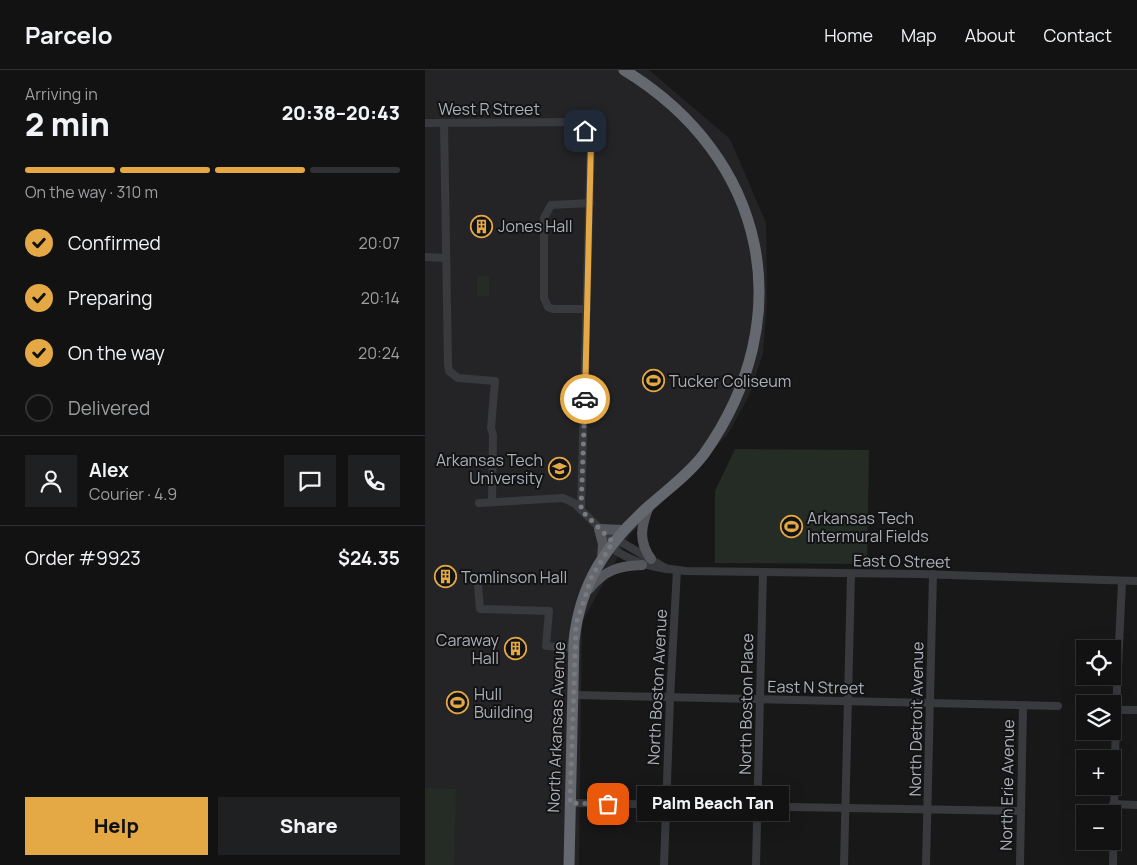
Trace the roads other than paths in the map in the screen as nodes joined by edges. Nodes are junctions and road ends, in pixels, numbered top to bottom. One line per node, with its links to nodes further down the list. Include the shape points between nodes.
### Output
1 (624, 70): 10 (highway, North Arkansas Avenue, via 675,106 719,157 749,225 759,296 749,365 724,423 686,474)
2 (425, 123): 3 (street, West R Street)
3 (444, 124): 4 (street, West R Street, via 569,122 582,127 591,140); 6 (street)
4 (590, 204): 7 (street); 7 (street, via 551,205 544,218 544,298 548,307)
5 (425, 257): 6 (street)
6 (446, 258): 8 (street, via 449,371 458,378 495,381 491,428)
7 (587, 309): 11 (street)
8 (493, 501): 9 (street, East O Street); 11 (street, East O Street, via 563,498)
9 (479, 503)
10 (649, 506): 13 (highway, North Arkansas Avenue); 16 (main road, via 641,533)
11 (581, 510): 12 (street, East O Street)
12 (599, 529): 13 (main road); 14 (street, East O Street); 15 (main road)
13 (624, 530): 14 (highway, North Arkansas Avenue)
14 (613, 542): 15 (highway, North Arkansas Avenue); 16 (street, East O Street, via 616,551)
15 (602, 558): 24 (highway, North Arkansas Avenue)
16 (647, 562): 17 (street, East O Street); 24 (main road, via 613,568 598,579)
17 (677, 570): 18 (street, East O Street); 28 (street, North Boston Avenue)
18 (763, 573): 19 (street, East O Street); 29 (street, North Boston Place)
19 (851, 574): 20 (street, East O Street); 30 (street)
20 (933, 574): 21 (street, East O Street); 31 (street, North Detroit Avenue)
21 (1122, 581): 22 (street, East O Street); 27 (street)
22 (1137, 581)
23 (478, 585): 25 (street, via 480,609 549,611 546,646)
24 (584, 596): 25 (highway, North Arkansas Avenue, via 576,624)
25 (574, 648): 26 (highway, North Arkansas Avenue)
26 (573, 695): 28 (street, East N Street); 37 (highway, North Arkansas Avenue)
27 (1117, 695)
28 (670, 698): 29 (street, East N Street); 40 (street, North Boston Avenue)
29 (761, 700): 30 (street, East N Street); 41 (street, North Boston Place)
30 (848, 702): 31 (street, East N Street); 42 (street)
31 (931, 703): 32 (street, East N Street); 43 (street, North Detroit Avenue)
32 (1023, 705): 33 (street, East N Street); 44 (street, North Erie Avenue)
33 (1058, 706)
34 (1121, 710): 35 (street)
35 (1137, 710)
36 (1115, 740): 38 (street)
37 (570, 803): 40 (street); 45 (highway, North Arkansas Avenue)
38 (1113, 804): 39 (street); 51 (street)
39 (1137, 804)
40 (666, 806): 41 (street); 46 (street, North Boston Avenue)
41 (757, 807): 42 (street); 47 (street, North Boston Place)
42 (845, 807): 43 (street); 48 (street)
43 (928, 809): 44 (street); 49 (street, North Detroit Avenue)
44 (1021, 811): 50 (street, North Erie Avenue)
45 (569, 865)
46 (665, 865)
47 (756, 865)
48 (843, 865)
49 (926, 865)
50 (1020, 865)
51 (1113, 865)

